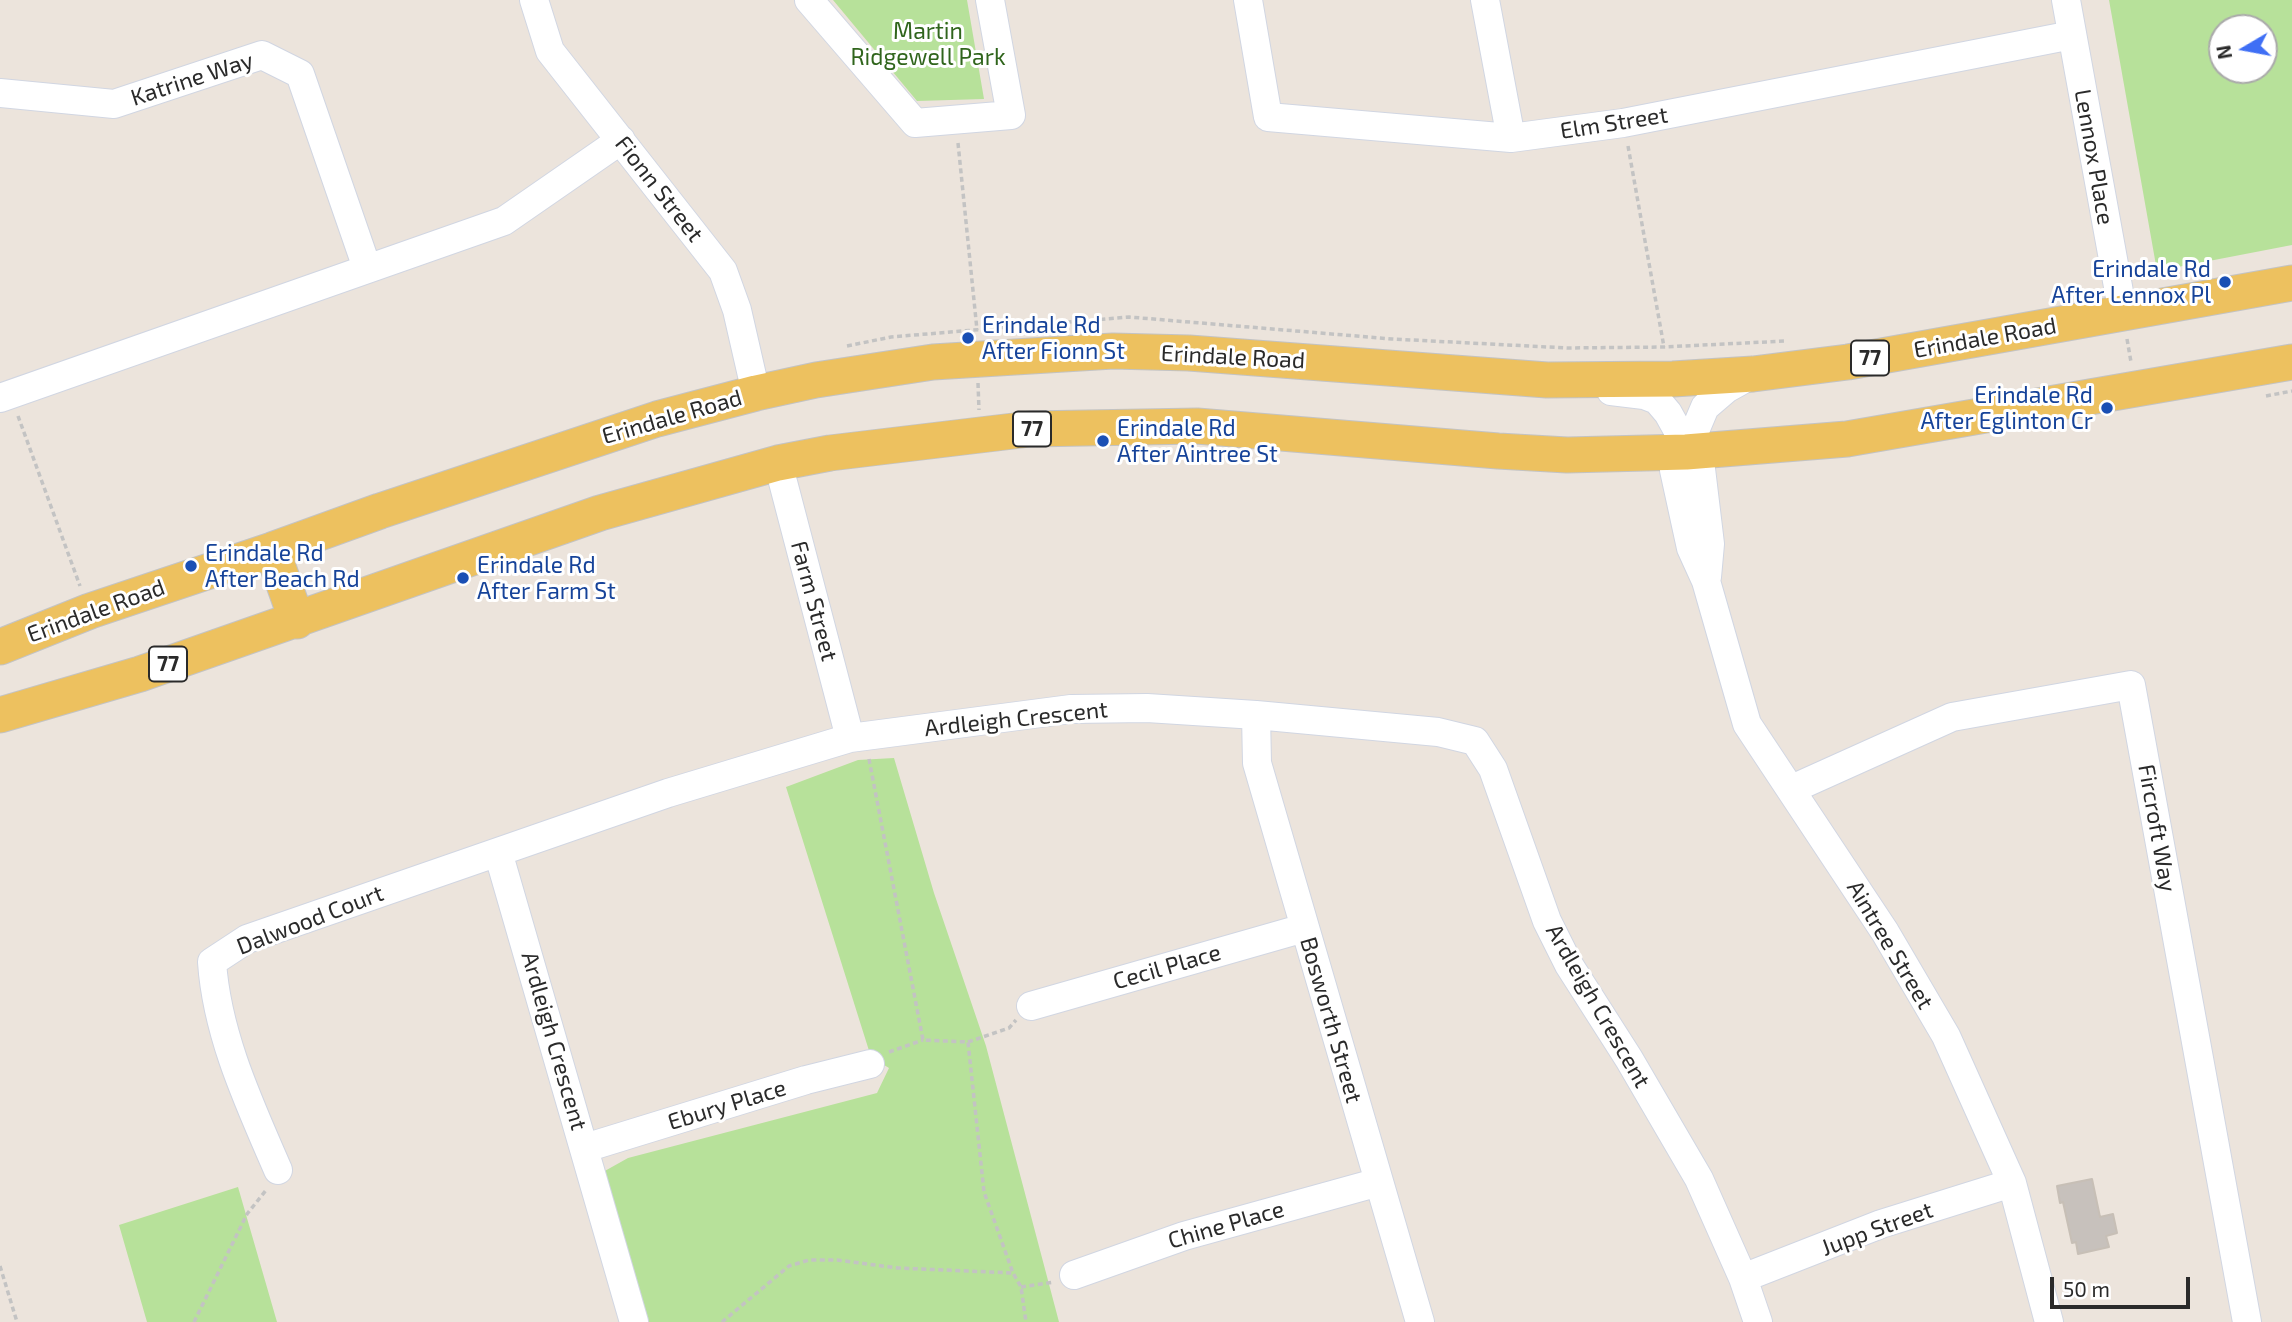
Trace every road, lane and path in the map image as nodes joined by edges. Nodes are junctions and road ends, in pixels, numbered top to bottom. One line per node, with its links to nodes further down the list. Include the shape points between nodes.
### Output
1 (809, 0): 9 (street, via 915,123)
2 (990, 0): 9 (street, via 1011,115)
3 (1248, 0): 11 (street, Elm Street, via 1268,117)
4 (1485, 0): 11 (street)
5 (2066, 0): 7 (street, Lennox Place)
6 (537, 1): 12 (street, Fionn Street, via 550,51)
7 (2072, 35): 10 (street, Elm Street); 15 (street, Lennox Place)
8 (0, 93): 13 (street, Katrine Way, via 114,104 262,55 300,74)
9 (956, 120): 17 (path)
10 (1623, 124): 11 (street, Elm Street); 18 (path)
11 (1511, 138)
12 (621, 140): 13 (street, via 504,221); 23 (street, Fionn Street, via 723,271)
13 (367, 268): 24 (street)
14 (2286, 287): 15 (main road, Erindale Road / 77)
15 (2123, 314): 21 (main road, Erindale Road / 77)
16 (1793, 341): 18 (path)
17 (977, 344): 18 (path, via 1129,317 1392,339 1568,348); 19 (path, via 891,337); 22 (main road, Erindale Road / 77, via 1077,352 1189,352); 23 (main road, Erindale Road / 77, via 920,364); 25 (path)
18 (1664, 347)
19 (840, 348)
20 (2292, 362): 26 (main road, 77, via 1847,439)
21 (1753, 374): 22 (main road, Erindale Road / 77); 26 (street, Aintree Street, via 1705,407)
22 (1586, 379): 26 (street, via 1614,392 1657,400 1678,430)
23 (756, 393): 28 (main road, Erindale Road / 77, via 657,419)
24 (5, 397): 29 (path)
25 (980, 434): 26 (main road, 77, via 1068,427 1197,426 1567,455); 27 (main road, 77)
26 (1686, 452): 37 (street, Aintree Street, via 1674,470 1691,548 1706,581 1747,724)
27 (778, 463): 30 (main road, 77, via 600,513); 36 (street, Farm Street)
28 (272, 550): 29 (main road, Erindale Road / 77); 30 (main road)
29 (90, 611): 31 (main road, Erindale Road / 77)
30 (296, 621): 32 (main road, 77)
31 (0, 647)
32 (37, 704): 33 (main road, 77); 35 (main road)
33 (0, 715)
34 (1256, 715): 36 (street, Ardleigh Crescent, via 1071,709); 39 (street, Bosworth Street, via 1257,763); 51 (street, Ardleigh Crescent, via 1438,732 1475,741 1493,769 1552,932 1699,1179)
35 (0, 725)
36 (857, 737): 38 (street, Ardleigh Crescent, via 668,793); 41 (path)
37 (1792, 789): 47 (street, Aintree Street, via 1885,932 1946,1037); 61 (street, Fircroft Way, via 1952,717 2132,685)
38 (498, 852): 44 (street, Ardleigh Crescent); 45 (street, Dalwood Court, via 247,939 212,962 214,996 239,1076)
39 (1304, 928): 40 (street, Cecil Place); 46 (street, Bosworth Street)
40 (1031, 1006): 42 (path, via 1009,1028)
41 (923, 1040): 42 (path); 43 (path)
42 (968, 1042): 49 (path, via 984,1192)
43 (870, 1064): 44 (street, Ebury Place)
44 (585, 1147): 55 (street, Ardleigh Crescent)
45 (278, 1170): 54 (path, via 247,1214)
46 (1379, 1182): 50 (street, Chine Place, via 1184,1236); 58 (street, Bosworth Street)
47 (2012, 1183): 51 (street, Jupp Street, via 1881,1224); 60 (street, Aintree Street)
48 (0, 1266): 53 (path)
49 (1013, 1273): 52 (path); 56 (path, via 809,1259 789,1266)
50 (1074, 1275): 52 (path)
51 (1743, 1278): 59 (street, Ardleigh Crescent)
52 (1021, 1287): 57 (path)
53 (17, 1322)
54 (194, 1322)
55 (634, 1322)
56 (722, 1322)
57 (1026, 1322)
58 (1420, 1322)
59 (1758, 1322)
60 (2049, 1322)
61 (2247, 1322)

